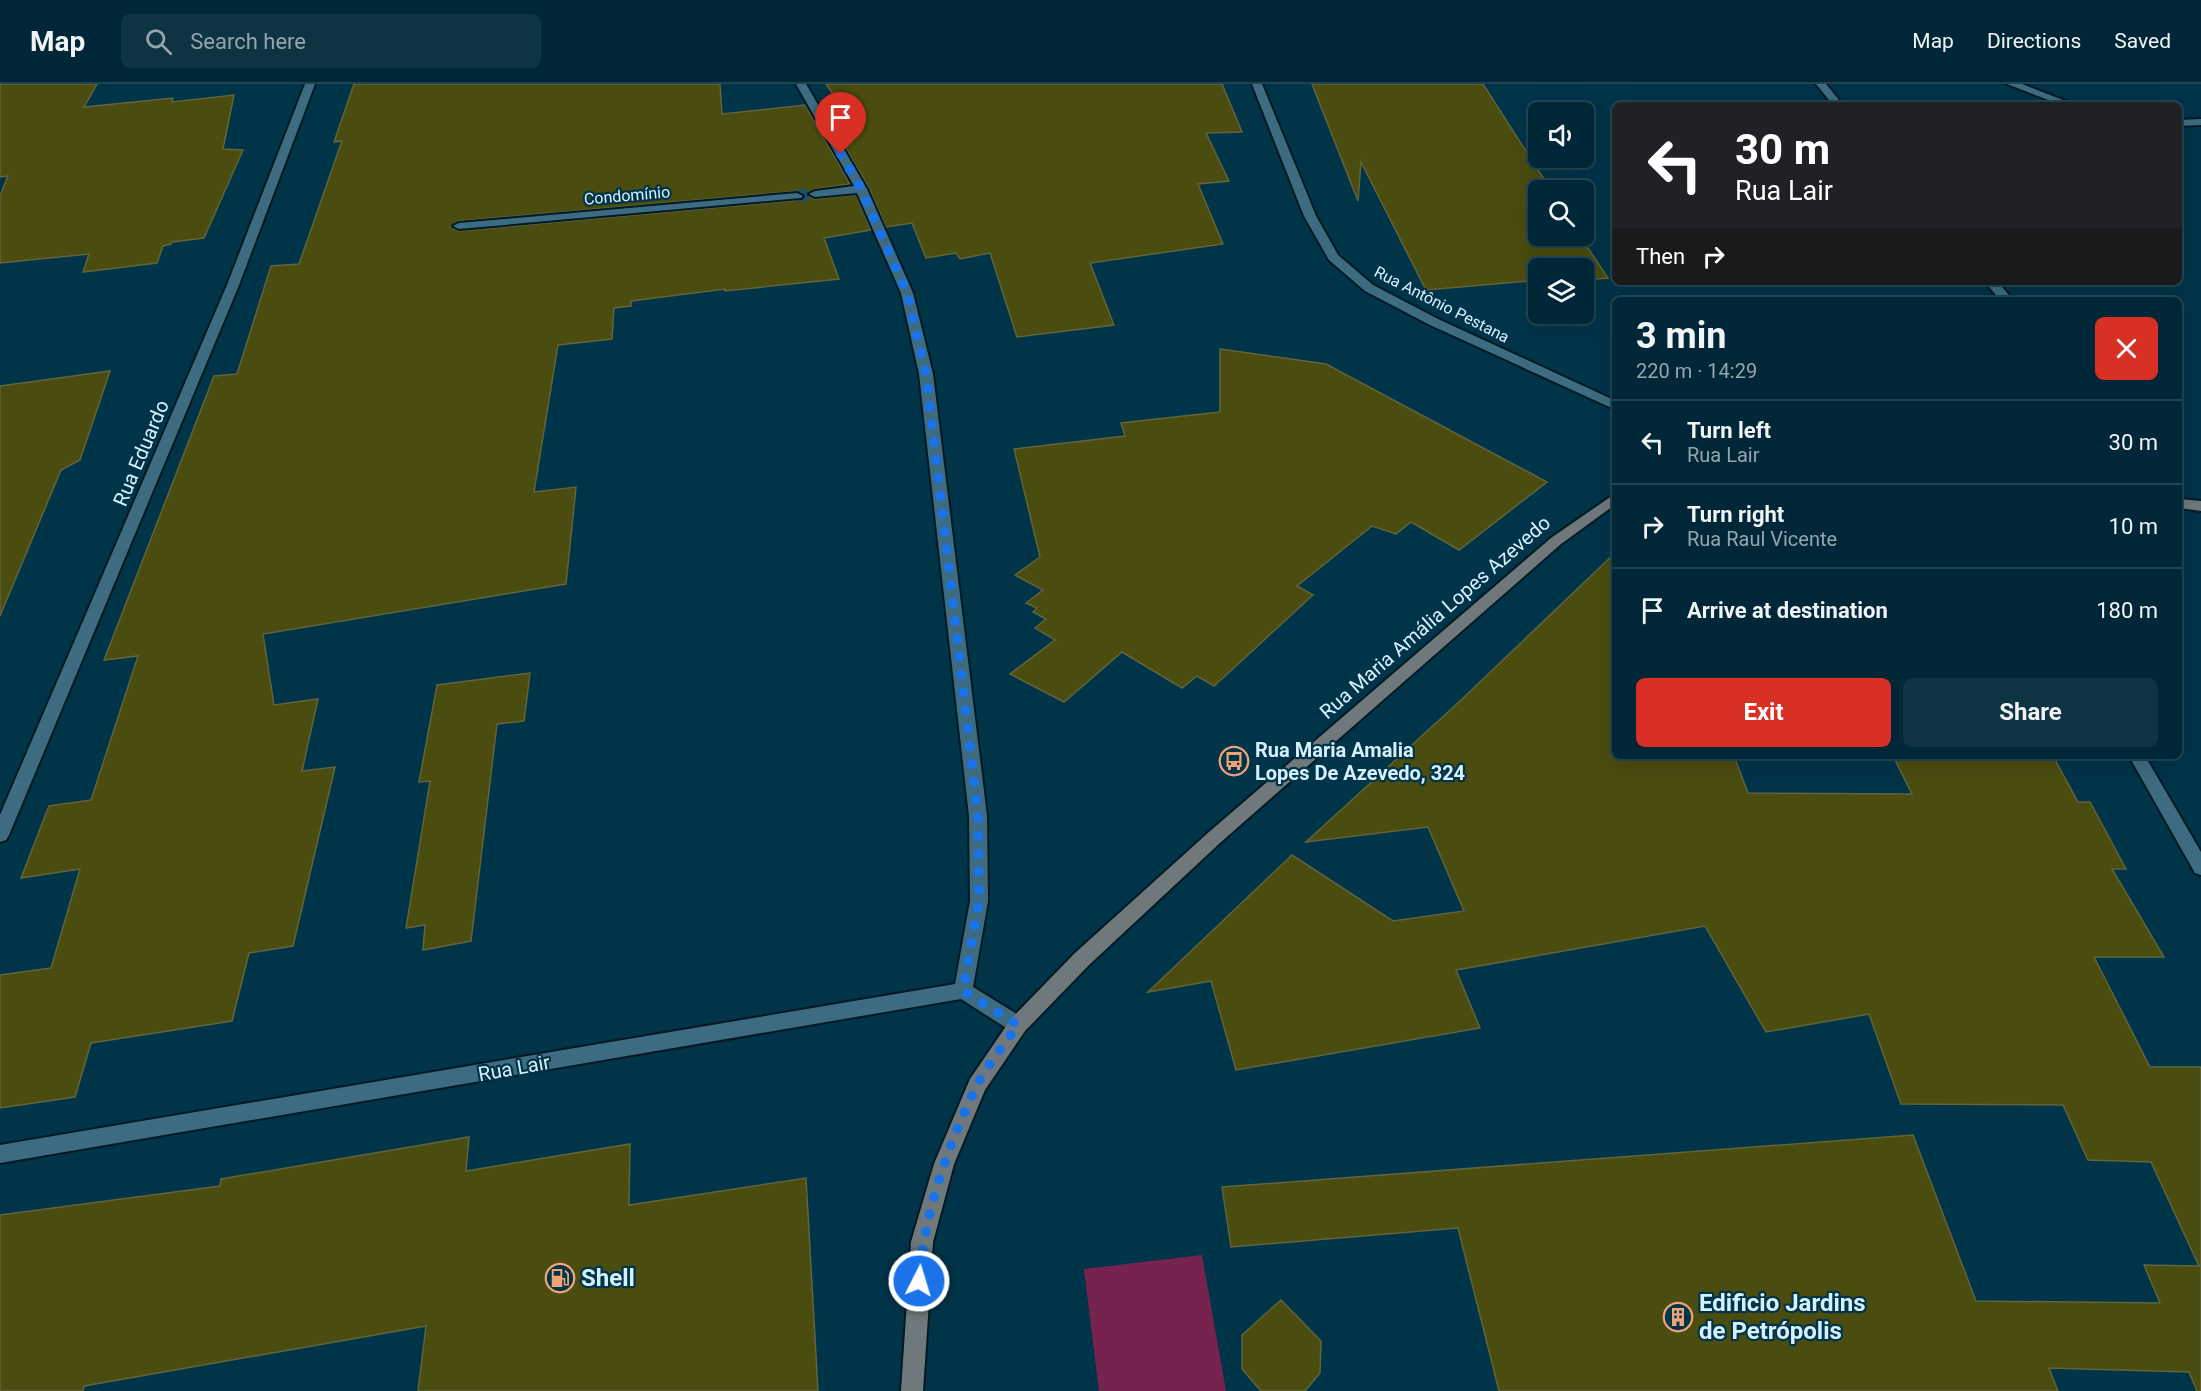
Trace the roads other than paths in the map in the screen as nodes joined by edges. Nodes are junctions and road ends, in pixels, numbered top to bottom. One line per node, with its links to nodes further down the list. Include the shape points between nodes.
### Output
1 (309, 84): 19 (street, Rua Eduardo, via 233,285)
2 (801, 84): 10 (street)
3 (1257, 84): 16 (street, Rua Antônio Pestana, via 1310,216 1333,256 1369,288)
4 (1821, 84): 6 (street)
5 (2012, 84): 7 (street)
6 (1836, 102)
7 (2063, 102)
8 (2201, 122): 9 (street)
9 (2182, 123)
10 (861, 189): 11 (street); 21 (street, via 907,293 926,374 978,816 979,901)
11 (815, 194)
12 (797, 196): 13 (street, Condomínio)
13 (459, 226)
14 (1994, 285): 15 (street)
15 (2004, 297)
16 (1612, 404)
17 (1612, 500): 22 (main road, Rua Maria Amália Lopes Azevedo, via 1556,541 1215,837 1082,959)
18 (2139, 759): 20 (street)
19 (0, 835)
20 (2201, 868)
21 (963, 991): 22 (street); 23 (street, Rua Lair)
22 (1018, 1025): 24 (main road, Rua Maria Amália Lopes Azevedo, via 977,1085 944,1164 922,1242)
23 (0, 1154)
24 (912, 1391)

